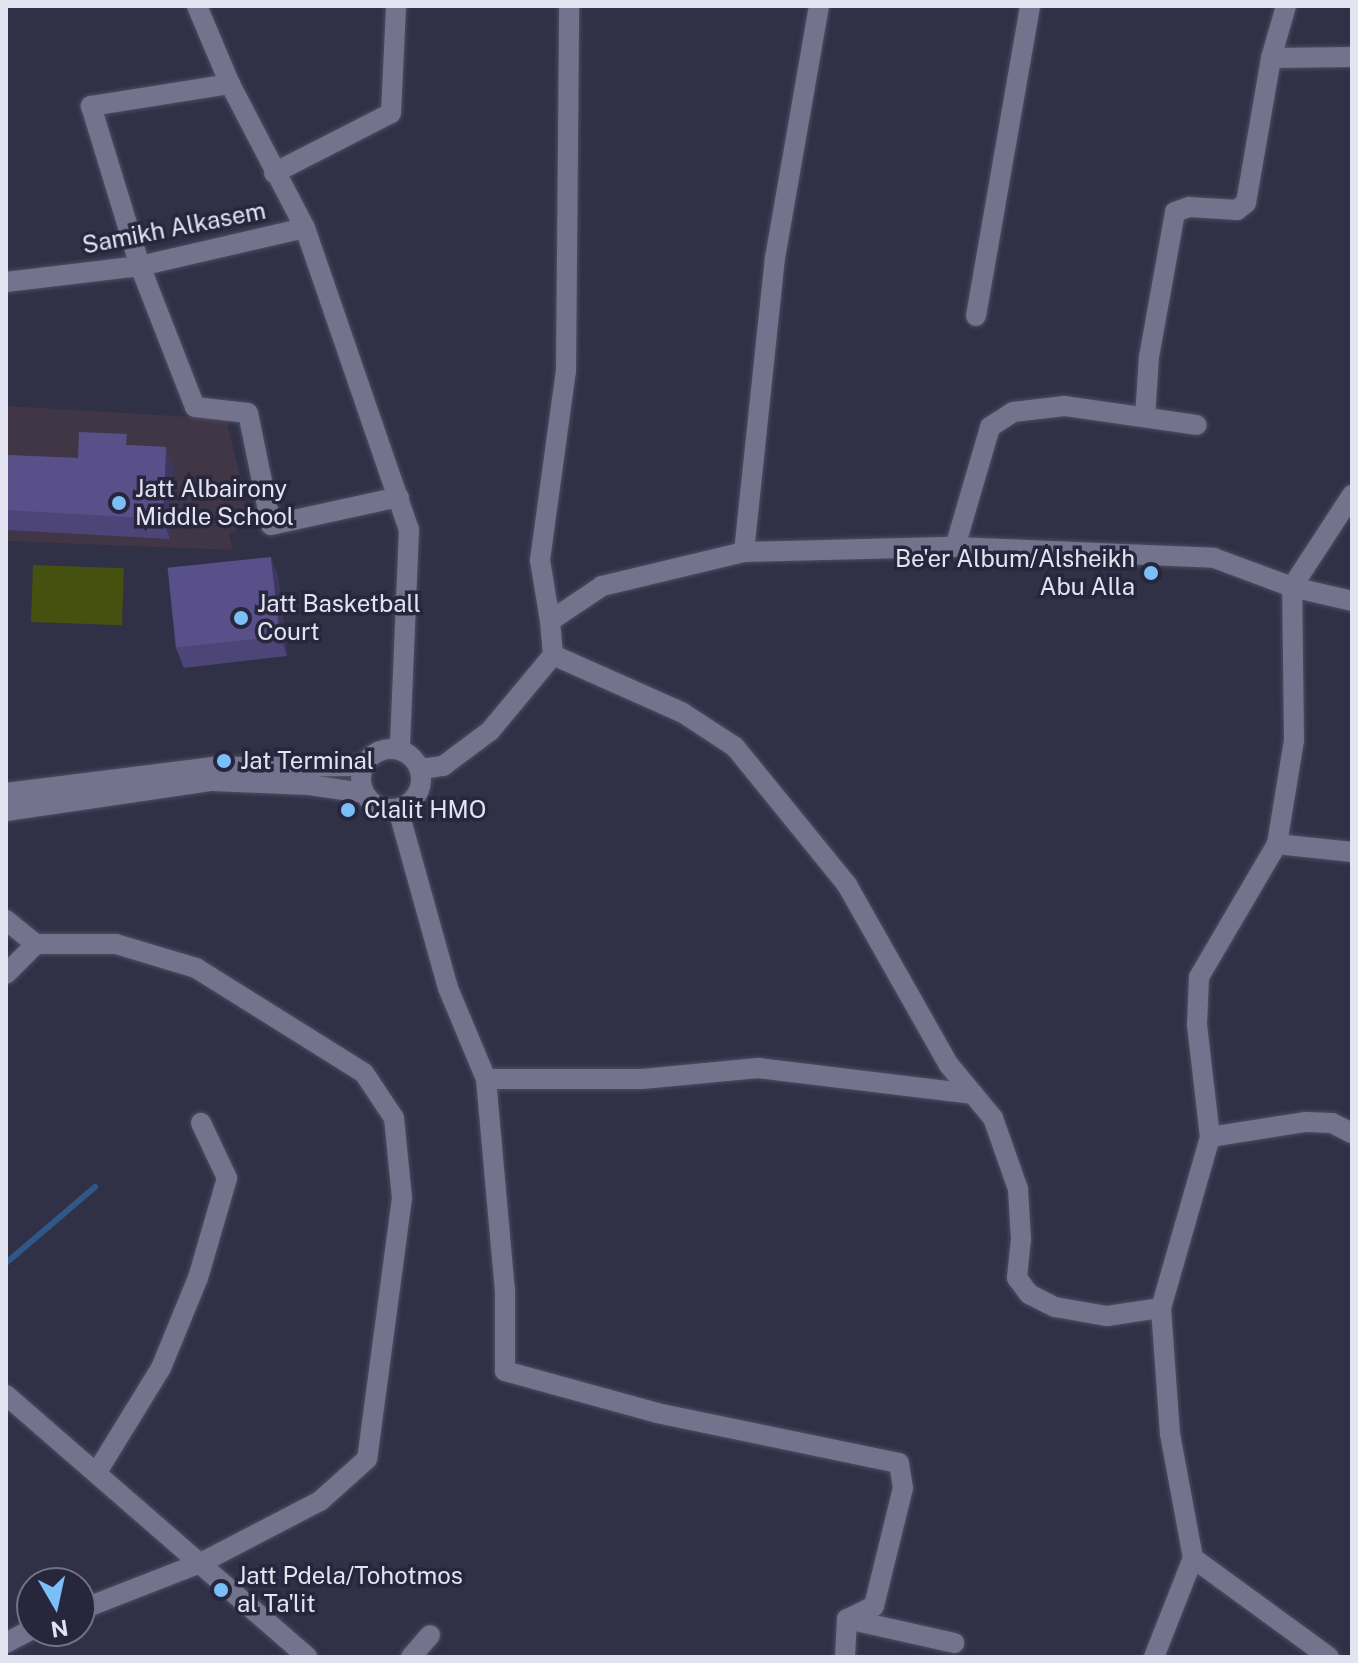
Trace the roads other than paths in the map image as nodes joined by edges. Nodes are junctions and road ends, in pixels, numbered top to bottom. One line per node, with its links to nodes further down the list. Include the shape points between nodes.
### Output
1 (197, 6): 9 (street)
2 (396, 6): 10 (street, via 391,113)
3 (569, 6): 23 (street, via 566,371 540,560)
4 (819, 6): 20 (street, via 775,258)
5 (1030, 6): 14 (street)
6 (1286, 6): 8 (street)
7 (1352, 57): 8 (street)
8 (1271, 58): 15 (street, via 1246,203 1237,210 1189,207 1175,212 1149,357)
9 (230, 84): 10 (street); 12 (street, via 91,106)
10 (274, 173): 11 (street)
11 (305, 228): 12 (street, Samikh Alkasem); 18 (street)
12 (140, 266): 13 (street, Samikh Alkasem); 18 (street, via 195,407 248,413 271,525)
13 (6, 282)
14 (976, 316)
15 (1145, 417): 16 (street); 19 (street, via 1065,406 1013,412 990,427)
16 (1197, 425)
17 (1352, 495): 21 (street)
18 (399, 497): 25 (street, via 409,530 410,565)
19 (955, 547): 20 (street); 21 (street, via 1214,558)
20 (744, 552): 23 (street, via 602,586)
21 (1292, 587): 22 (street); 32 (street, via 1294,740)
22 (1352, 601)
23 (550, 621): 24 (street)
24 (553, 655): 27 (street, via 472,749 443,766); 38 (street, via 683,713 735,747 847,885 949,1065)
25 (400, 749): 26 (street, via 375,753); 27 (street)
26 (364, 766): 28 (street, via 211,767); 29 (street)
27 (421, 769): 30 (street, via 420,789)
28 (6, 793)
29 (364, 793): 30 (street, via 379,807); 31 (street, via 212,781)
30 (398, 809): 37 (street, via 448,988)
31 (6, 811)
32 (1277, 844): 33 (street); 41 (street, via 1199,977 1197,1025)
33 (1352, 852)
34 (6, 920): 35 (street)
35 (36, 944): 36 (street); 46 (street, via 116,944 196,968 364,1073 394,1118 402,1198 367,1459 320,1501)
36 (6, 974)
37 (486, 1079): 38 (street, via 642,1079 758,1068); 48 (street, via 505,1290 505,1371 657,1413 899,1463 903,1488 874,1606)
38 (973, 1094): 42 (street, via 993,1118 1018,1189 1017,1278 1029,1294 1055,1307 1107,1316)
39 (201, 1123): 44 (street, via 227,1178 198,1278 161,1368)
40 (1352, 1133): 41 (street, via 1332,1123 1306,1122)
41 (1210, 1137): 42 (street)
42 (1161, 1308): 45 (street, via 1170,1434)
43 (6, 1395): 44 (street)
44 (97, 1472): 46 (street)
45 (1193, 1558): 54 (street); 55 (street)
46 (203, 1562): 47 (street); 51 (street)
47 (96, 1604)
48 (847, 1619): 50 (street); 53 (street)
49 (430, 1635): 52 (street)
50 (954, 1643)
51 (307, 1657)
52 (411, 1657)
53 (845, 1657)
54 (1154, 1657)
55 (1329, 1657)

